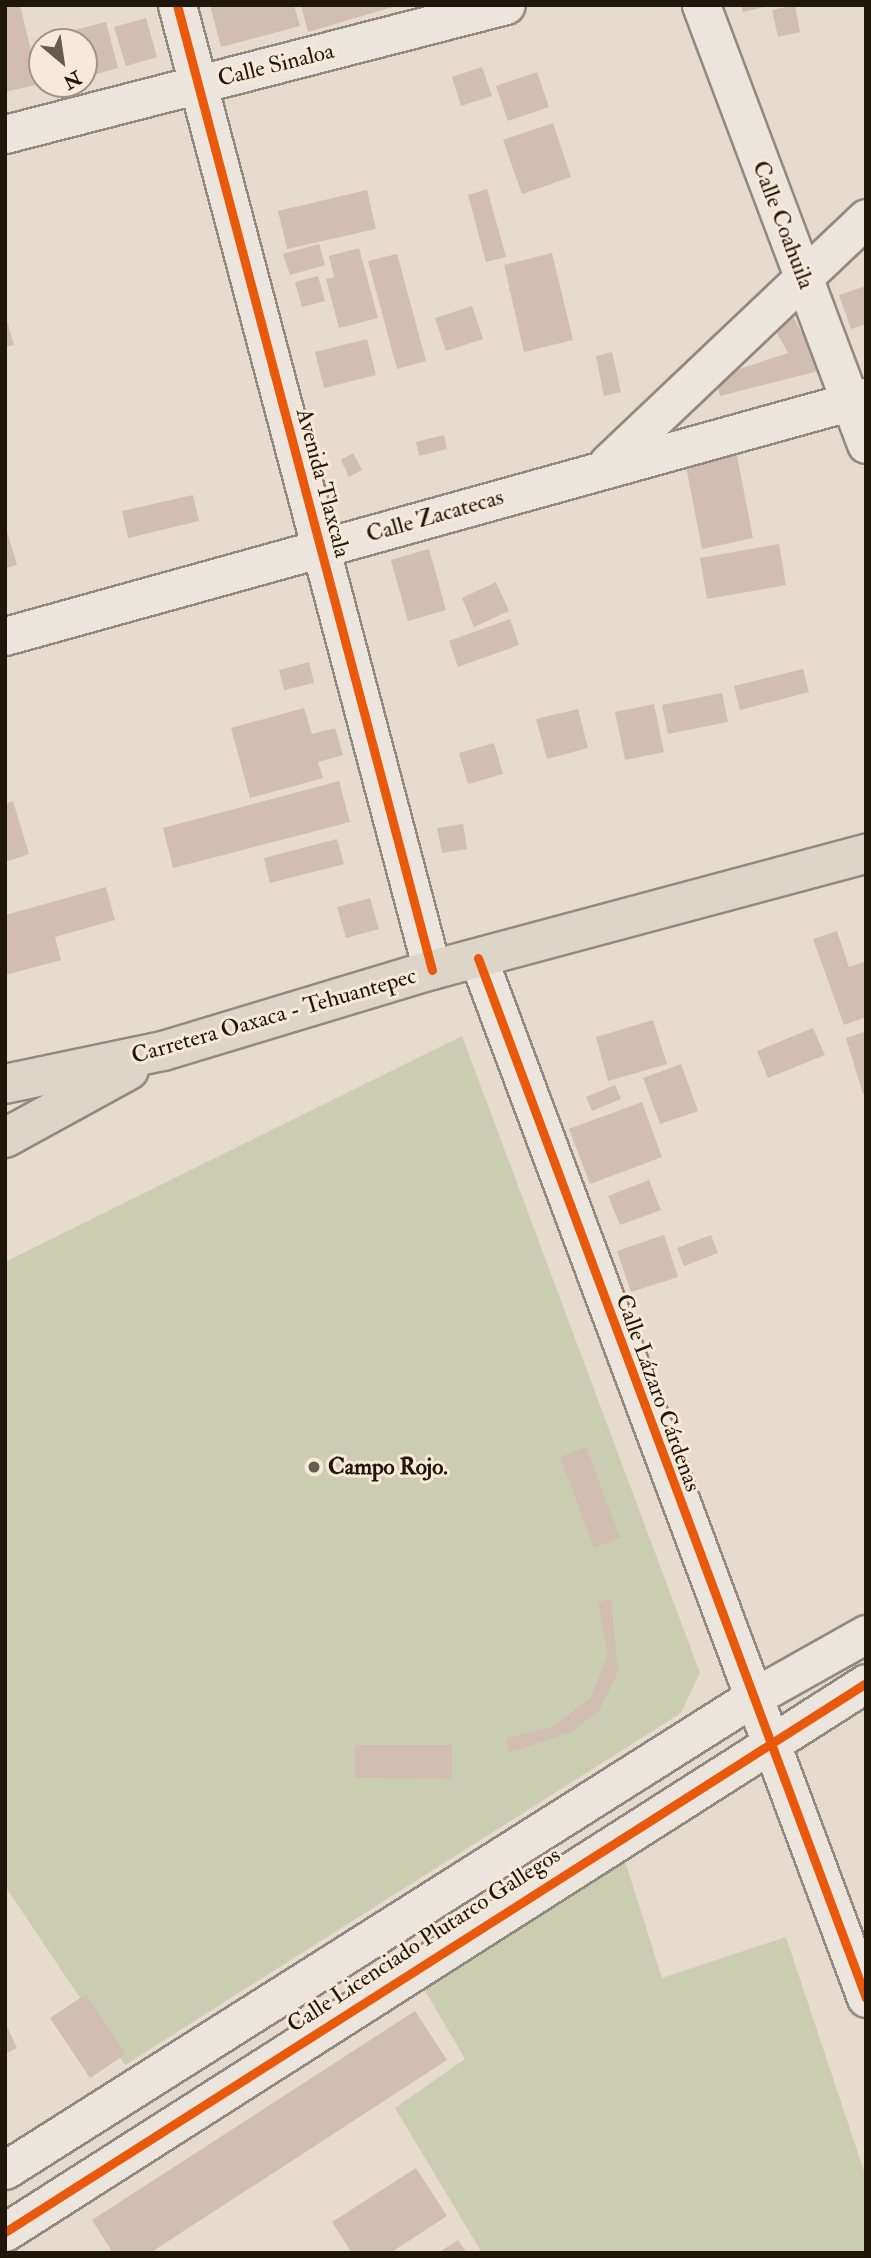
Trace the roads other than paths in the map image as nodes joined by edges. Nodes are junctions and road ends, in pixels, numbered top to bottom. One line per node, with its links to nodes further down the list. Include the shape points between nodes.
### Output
1 (177, 5): 4 (street, Avenida Tlaxcala)
2 (506, 5): 4 (street, Calle Sinaloa)
3 (701, 5): 7 (street, Calle Coahuila)
4 (198, 85): 5 (street, Calle Sinaloa); 11 (street, Avenida Tlaxcala)
5 (5, 135)
6 (866, 218): 7 (street)
7 (803, 278): 8 (street, Calle Coahuila); 10 (street)
8 (858, 399): 9 (street, Calle Coahuila); 10 (street, Calle Zacatecas)
9 (866, 444)
10 (605, 467): 11 (street, Calle Zacatecas)
11 (320, 549): 12 (street, Calle Zacatecas); 15 (street, Avenida Tlaxcala)
12 (5, 636)
13 (866, 854): 14 (main road, Carretera Oaxaca - Tehuantepec)
14 (478, 958): 15 (main road, Carretera Oaxaca - Tehuantepec); 21 (street, Calle Lázaro Cárdenas)
15 (432, 970): 16 (main road, Carretera Oaxaca - Tehuantepec)
16 (163, 1051): 17 (main road, Carretera Oaxaca - Tehuantepec); 18 (main road)
17 (5, 1084)
18 (5, 1138)
19 (866, 1634): 21 (street, Calle Licenciado Plutarco Gallegos)
20 (866, 1683): 22 (street, Calle Licenciado Plutarco Gallegos)
21 (750, 1699): 22 (street, Calle Lázaro Cárdenas); 24 (street, Calle Licenciado Plutarco Gallegos)
22 (768, 1744): 23 (street, Calle Lázaro Cárdenas); 25 (street, Calle Licenciado Plutarco Gallegos)
23 (866, 1998)
24 (216, 2037): 25 (street); 26 (street, Calle Licenciado Plutarco Gallegos)
25 (242, 2079): 27 (street, Calle Licenciado Plutarco Gallegos)
26 (5, 2171)
27 (5, 2232)

